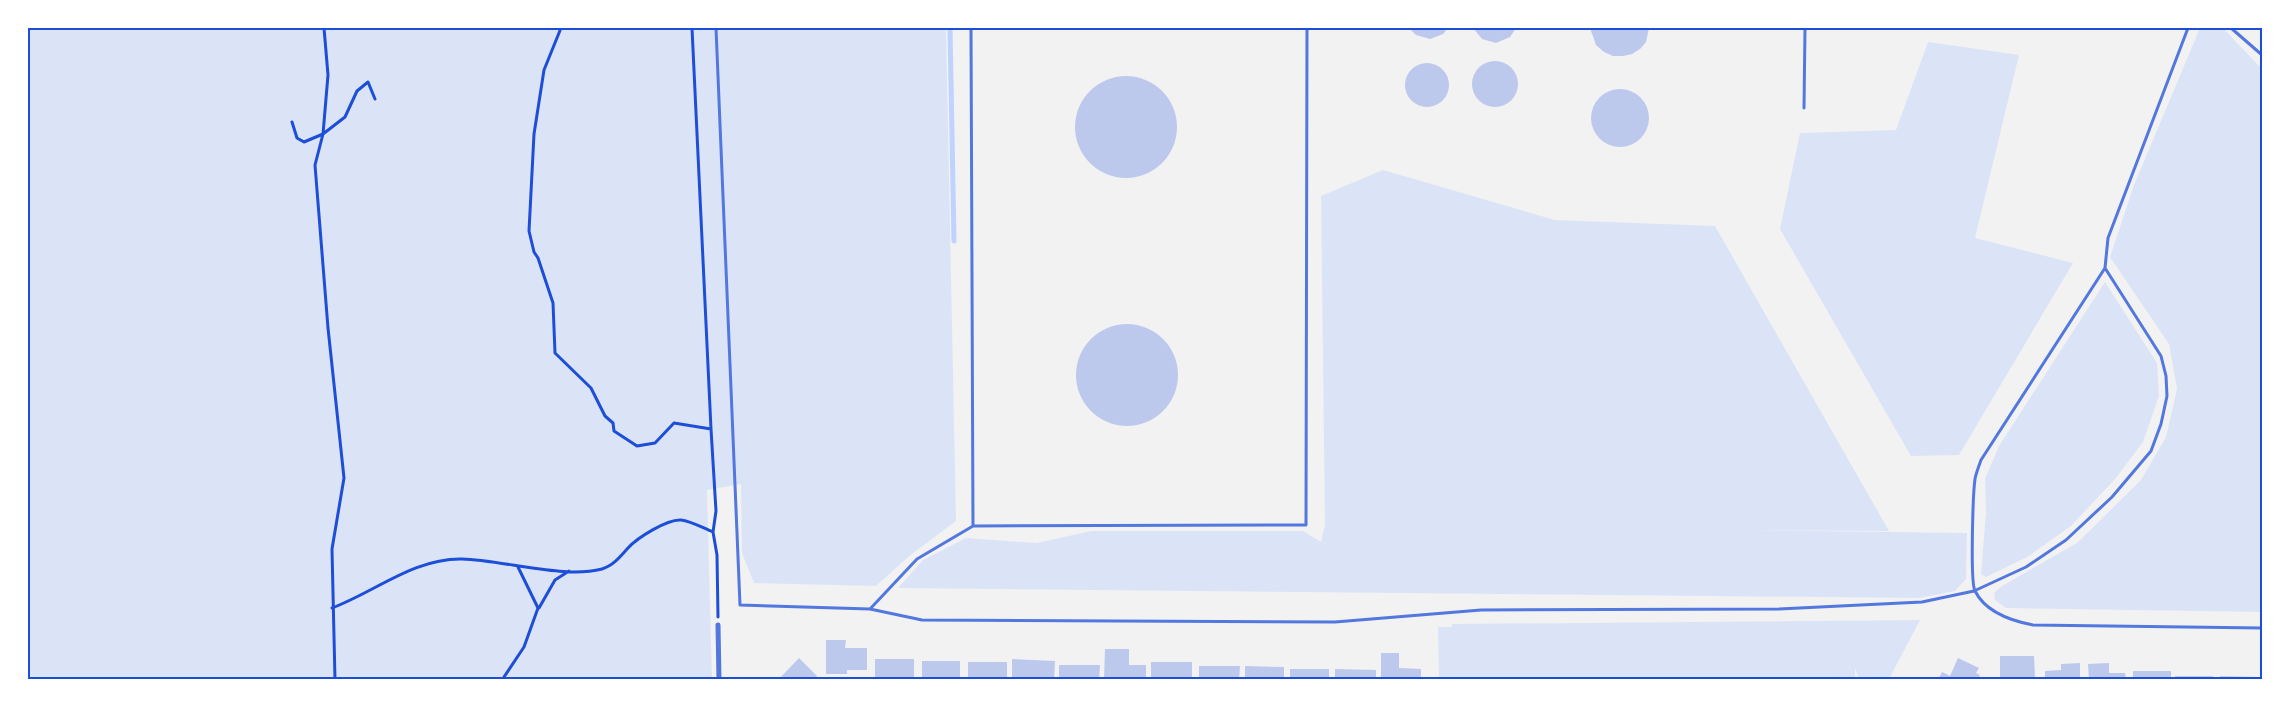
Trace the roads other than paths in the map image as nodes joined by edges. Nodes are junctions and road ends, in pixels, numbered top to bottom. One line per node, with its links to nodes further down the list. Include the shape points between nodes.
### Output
1 (716, 28): 12 (lane, via 740,605)
2 (971, 28): 10 (lane)
3 (1308, 28): 10 (lane, via 1306,525)
4 (1805, 28): 8 (lane)
5 (2188, 28): 9 (lane, via 2108,238)
6 (2231, 28): 7 (lane)
7 (2262, 56)
8 (1804, 108)
9 (2105, 268): 11 (lane, via 1981,460 1975,478); 11 (lane, via 2161,356 2167,396 2162,424 2151,451 2112,497 2066,540 2026,567)
10 (973, 526): 12 (lane, via 917,559)
11 (1974, 590): 12 (lane, via 1922,602 1778,609 1481,610 1335,622 922,620); 14 (lane, via 1990,609 2010,620 2033,624)
12 (870, 609)
13 (718, 625): 15 (street)
14 (2262, 628)
15 (719, 680)

